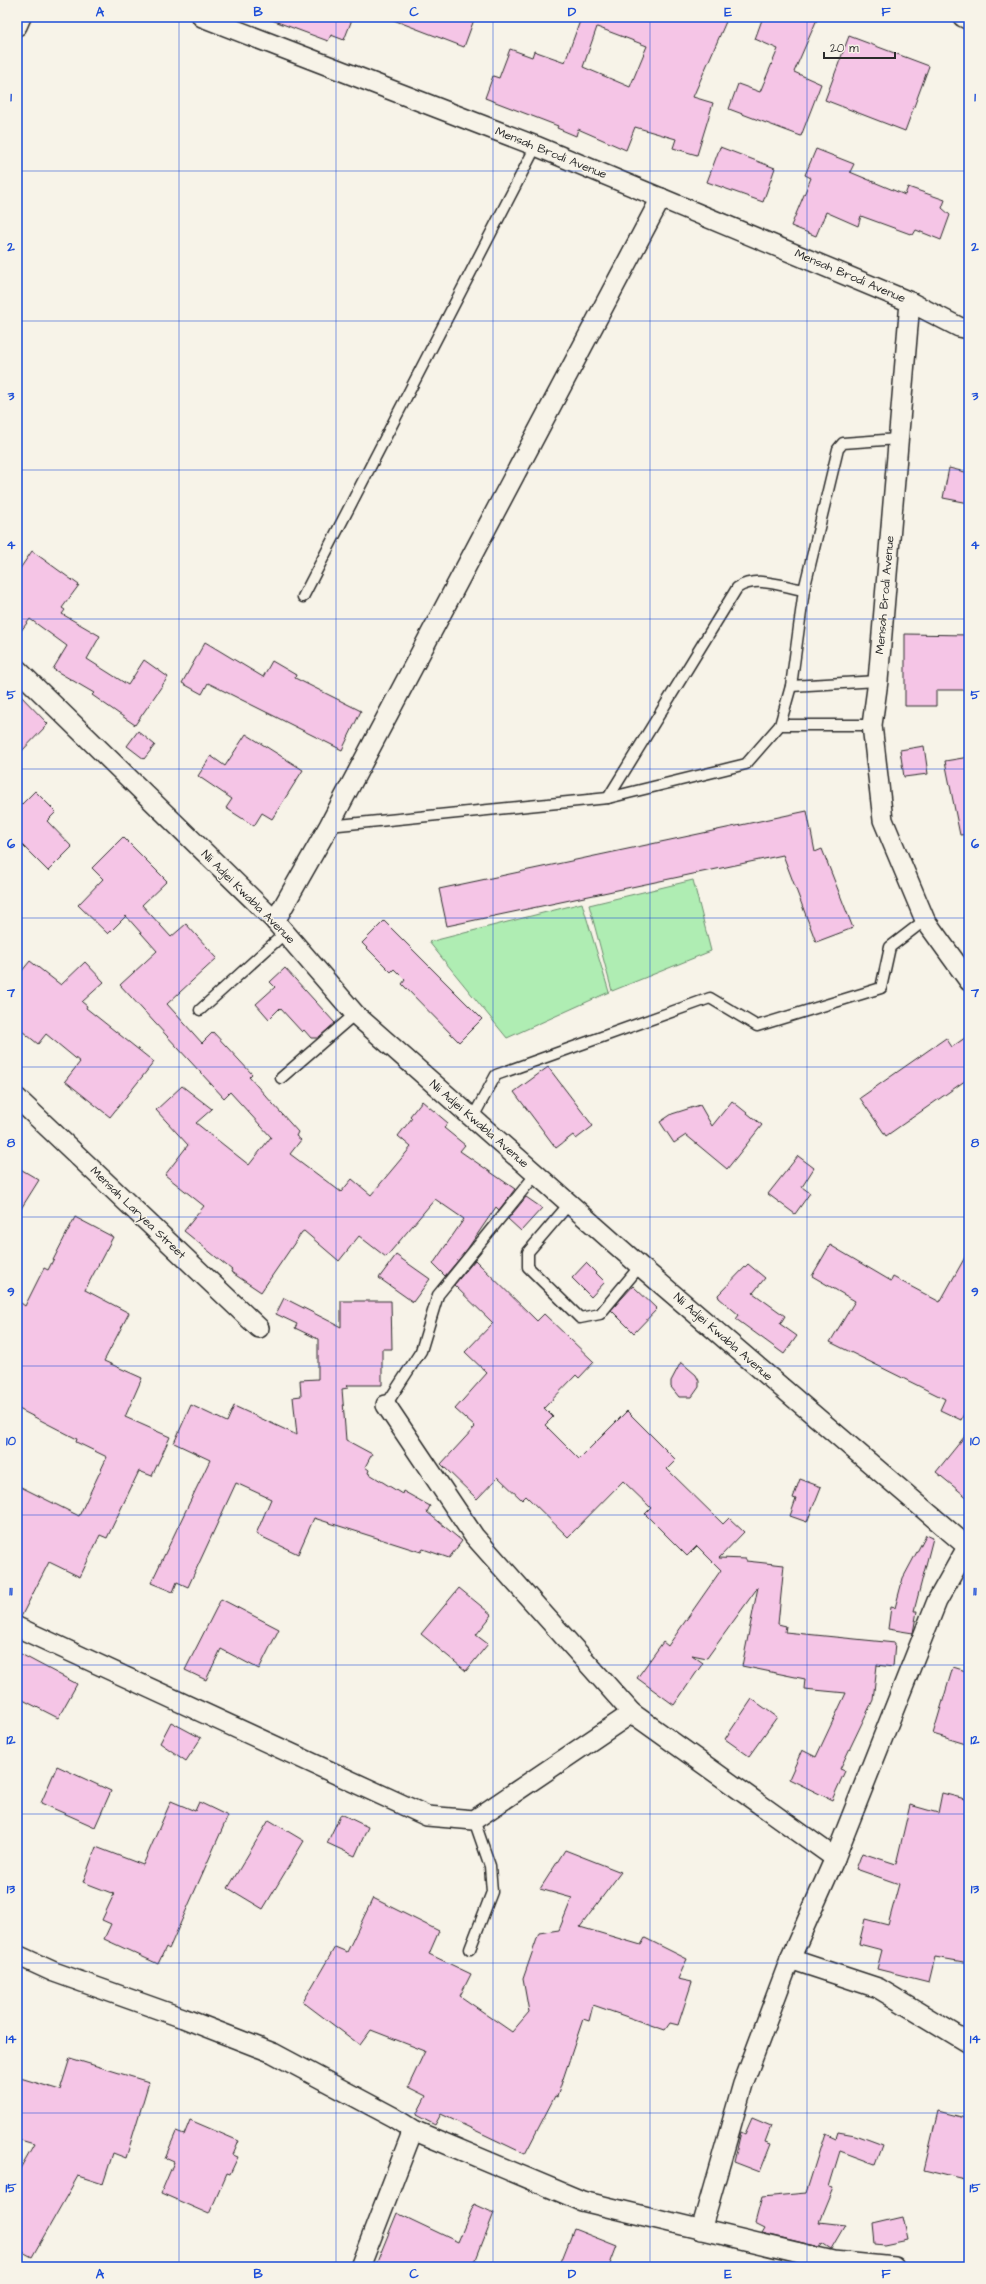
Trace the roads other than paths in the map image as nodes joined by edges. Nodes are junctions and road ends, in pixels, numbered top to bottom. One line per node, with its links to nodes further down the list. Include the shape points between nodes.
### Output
1 (22, 17): 5 (street)
2 (202, 17): 6 (street, Mensah Brodi Avenue)
3 (963, 17): 4 (street)
4 (969, 20)
5 (17, 26)
6 (536, 146): 7 (street, Mensah Brodi Avenue); 12 (lane)
7 (661, 198): 8 (street, Mensah Brodi Avenue); 19 (street)
8 (910, 302): 9 (street, via 959,327); 10 (street, Mensah Brodi Avenue)
9 (969, 329)
10 (898, 439): 11 (lane, via 851,441 843,443 838,449); 14 (street, Mensah Brodi Avenue)
11 (804, 590): 15 (lane); 18 (lane, via 756,580 746,582 737,588)
12 (303, 597)
13 (17, 670): 21 (street, Nii Adjei Kwabla Avenue)
14 (878, 681): 15 (lane); 17 (street, Mensah Brodi Avenue)
15 (791, 686): 16 (lane)
16 (780, 725): 17 (lane); 18 (lane, via 746,764)
17 (872, 726): 20 (street, Mensah Brodi Avenue, via 883,820)
18 (608, 798): 19 (lane)
19 (329, 826): 21 (street)
20 (925, 920): 22 (street, Mensah Brodi Avenue); 27 (lane, via 890,947 881,988 757,1026 710,998 496,1075)
21 (280, 927): 23 (lane); 24 (street, Nii Adjei Kwabla Avenue)
22 (969, 981)
23 (200, 1010)
24 (355, 1014): 25 (lane); 27 (street, Nii Adjei Kwabla Avenue)
25 (281, 1078)
26 (17, 1098): 31 (street, Mensah Laryea Street)
27 (472, 1119): 28 (street, Nii Adjei Kwabla Avenue)
28 (536, 1174): 29 (street, Nii Adjei Kwabla Avenue); 32 (lane, via 438,1295 420,1351)
29 (569, 1204): 30 (street, Nii Adjei Kwabla Avenue); 30 (lane, via 528,1252 528,1267 580,1318 600,1314)
30 (640, 1266): 33 (street, Nii Adjei Kwabla Avenue)
31 (259, 1328)
32 (386, 1405): 35 (street, via 474,1536)
33 (968, 1546): 37 (street, via 937,1601)
34 (17, 1627): 36 (street, via 427,1816)
35 (632, 1713): 36 (street); 37 (street)
36 (474, 1820): 38 (lane, via 490,1866 492,1892)
37 (835, 1858): 40 (street)
38 (470, 1949)
39 (17, 1955): 42 (street, via 54,1972 273,2053)
40 (790, 1959): 41 (street, via 878,1988); 43 (street, via 743,2084)
41 (969, 2043)
42 (413, 2130): 43 (street, via 582,2201); 45 (street)
43 (701, 2230): 44 (street)
44 (832, 2264): 46 (street)
45 (360, 2267)
46 (894, 2267)

